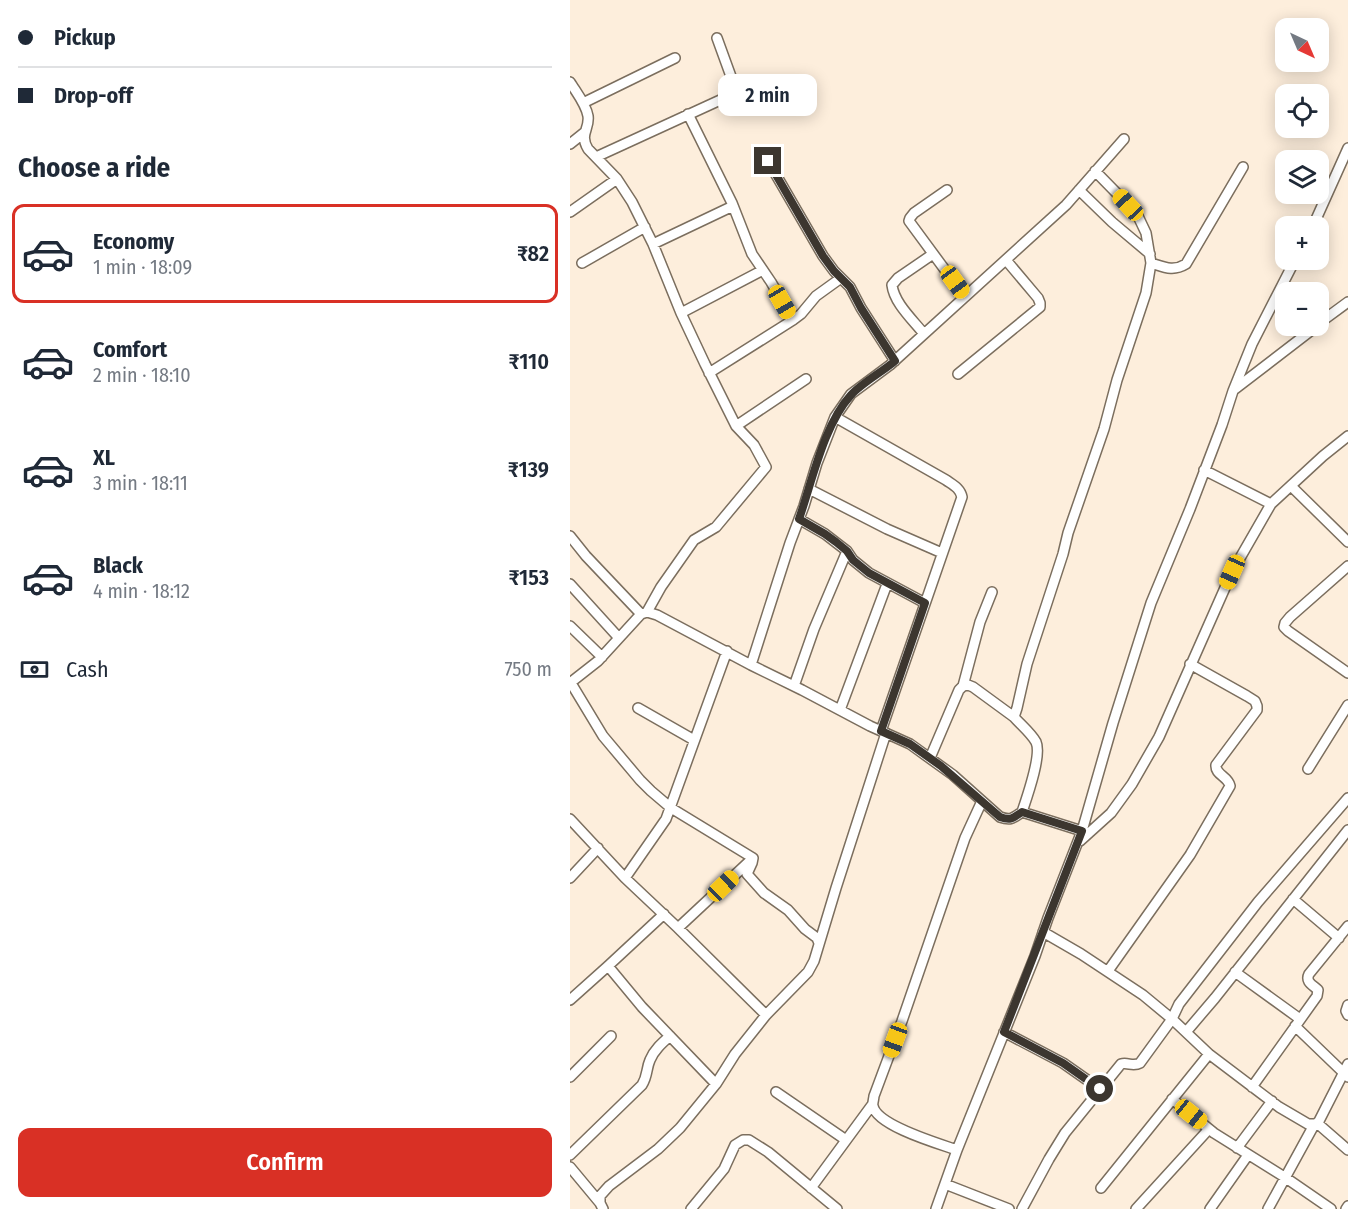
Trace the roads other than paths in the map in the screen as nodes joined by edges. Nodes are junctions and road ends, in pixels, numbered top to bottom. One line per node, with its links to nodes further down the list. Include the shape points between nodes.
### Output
1 (717, 38): 5 (street, via 733,88 729,96)
2 (675, 58): 4 (street)
3 (570, 82): 4 (street)
4 (583, 103): 6 (street, via 588,115)
5 (688, 114): 10 (street); 17 (street)
6 (585, 132): 8 (street); 10 (street, via 585,143)
7 (1124, 140): 13 (street)
8 (570, 144)
9 (1348, 148): 19 (street)
10 (596, 157): 14 (street)
11 (768, 161): 28 (street, via 823,256)
12 (1243, 167): 23 (street, via 1186,264 1172,270)
13 (1095, 171): 16 (street); 23 (street, via 1137,214)
14 (617, 179): 18 (street); 20 (street)
15 (947, 190): 22 (street, via 909,222)
16 (1079, 190): 23 (street); 24 (street)
17 (733, 207): 21 (street); 26 (street, via 752,254)
18 (570, 212)
19 (1317, 216)
20 (645, 227): 21 (street); 25 (street)
21 (653, 244): 31 (street)
22 (933, 254): 29 (street); 34 (street, via 892,285 900,304)
23 (1151, 258): 72 (street, via 1146,293 1027,664)
24 (1006, 260): 29 (street); 38 (street, via 1038,298 1040,308)
25 (582, 263)
26 (763, 270): 31 (street); 33 (street)
27 (1290, 270): 40 (street, via 1256,334)
28 (841, 278): 33 (street); 36 (street)
29 (965, 297): 34 (street)
30 (1348, 302): 32 (street)
31 (681, 313): 37 (street)
32 (1329, 317)
33 (793, 320): 37 (street)
34 (924, 334): 36 (street)
35 (1304, 336): 40 (street)
36 (895, 361): 41 (street, via 851,394)
37 (709, 373): 42 (street)
38 (958, 374)
39 (806, 378): 42 (street)
40 (1233, 391): 44 (street)
41 (835, 417): 46 (street); 52 (street, via 961,492 961,503)
42 (736, 426): 58 (street, via 754,445 766,467 716,526 694,540)
43 (1348, 436): 45 (street)
44 (1204, 470): 47 (street); 83 (street, via 1151,603)
45 (1292, 486): 47 (street); 50 (street)
46 (809, 489): 48 (street); 52 (street)
47 (1271, 504): 63 (street, via 1232,572)
48 (799, 519): 51 (street); 64 (street)
49 (570, 536): 58 (street)
50 (1348, 542)
51 (847, 551): 55 (street, via 853,560); 67 (street)
52 (942, 553): 57 (street)
53 (1348, 566): 65 (street, via 1290,617 1284,627)
54 (570, 584): 60 (street)
55 (887, 584): 57 (street); 71 (street)
56 (992, 592): 68 (street)
57 (925, 603): 73 (street)
58 (644, 613): 60 (street); 61 (street, via 663,617)
59 (570, 626): 62 (street)
60 (619, 638): 62 (street)
61 (727, 651): 64 (street); 74 (street)
62 (602, 657): 66 (street)
63 (1190, 664): 84 (street, via 1159,737 1132,784 1111,813); 97 (street, via 1247,696 1257,710 1216,765 1217,772 1230,786 1190,855)
64 (751, 666): 67 (street)
65 (1348, 672)
66 (570, 683): 79 (street, via 603,736 640,780)
67 (794, 686): 71 (street)
68 (963, 686): 72 (street, via 973,687); 75 (street)
69 (1348, 705): 76 (street)
70 (638, 708): 74 (street)
71 (840, 710): 73 (street)
72 (1014, 717): 80 (street, via 1032,736 1038,751)
73 (883, 732): 75 (street); 95 (street)
74 (694, 740): 79 (street)
75 (930, 758): 78 (street)
76 (1308, 769)
77 (1348, 798): 103 (street, via 1258,902 1179,1004)
78 (982, 801): 80 (street, via 1007,820); 119 (street, via 965,838)
79 (671, 808): 86 (street); 88 (street)
80 (1022, 812): 83 (street)
81 (570, 819): 85 (street)
82 (1348, 830): 89 (street)
83 (1082, 831): 84 (street)
84 (1077, 844): 93 (street)
85 (598, 848): 87 (street); 88 (street)
86 (753, 858): 92 (street); 95 (street, via 747,874)
87 (570, 878)
88 (625, 878): 90 (street)
89 (1293, 899): 94 (street); 98 (street)
90 (664, 914): 92 (street); 96 (street)
91 (1348, 926): 94 (street)
92 (678, 928): 101 (street)
93 (1043, 932): 97 (street); 105 (street)
94 (1339, 938): 104 (street, via 1307,977 1318,993)
95 (819, 943): 101 (street, via 808,972)
96 (608, 966): 99 (street); 108 (street)
97 (1108, 971): 103 (street)
98 (1235, 972): 104 (street); 106 (street)
99 (570, 1000)
100 (1348, 1005): 102 (street)
101 (766, 1015): 113 (street)
102 (1348, 1016)
103 (1172, 1019): 106 (street); 115 (street, via 1140,1063 1121,1064)
104 (1297, 1023): 111 (street); 114 (street)
105 (1004, 1032): 115 (street, via 1063,1063); 124 (street)
106 (1186, 1032): 109 (street)
107 (611, 1036): 112 (street)
108 (670, 1036): 113 (street); 126 (street, via 652,1055 642,1085)
109 (1209, 1054): 114 (street); 117 (street)
110 (1348, 1064): 111 (street)
111 (1346, 1075): 120 (street)
112 (570, 1077)
113 (716, 1084): 133 (street, via 680,1128 609,1186 600,1196)
114 (1252, 1087): 118 (street)
115 (1100, 1089): 138 (street, via 1065,1133)
116 (776, 1092): 122 (street)
117 (1172, 1099): 121 (street); 132 (street)
118 (1272, 1101): 120 (street, via 1308,1124); 123 (street)
119 (872, 1105): 122 (street); 124 (street, via 900,1130)
120 (1316, 1124): 125 (street); 129 (street)
121 (1209, 1129): 123 (street); 139 (street)
122 (846, 1140): 131 (street)
123 (1237, 1148): 127 (street)
124 (957, 1150): 130 (street)
125 (1348, 1150)
126 (570, 1155)
127 (1248, 1155): 129 (street); 140 (street)
128 (570, 1167): 133 (street)
129 (1286, 1178): 141 (street); 142 (street)
130 (945, 1184): 136 (street); 137 (street)
131 (811, 1188): 134 (street, via 768,1152 743,1140 735,1145 724,1169); 135 (street)
132 (1101, 1188)
133 (601, 1206)
134 (691, 1209)
135 (837, 1209)
136 (936, 1209)
137 (1009, 1209)
138 (1022, 1209)
139 (1136, 1209)
140 (1210, 1209)
141 (1268, 1209)
142 (1331, 1209)

